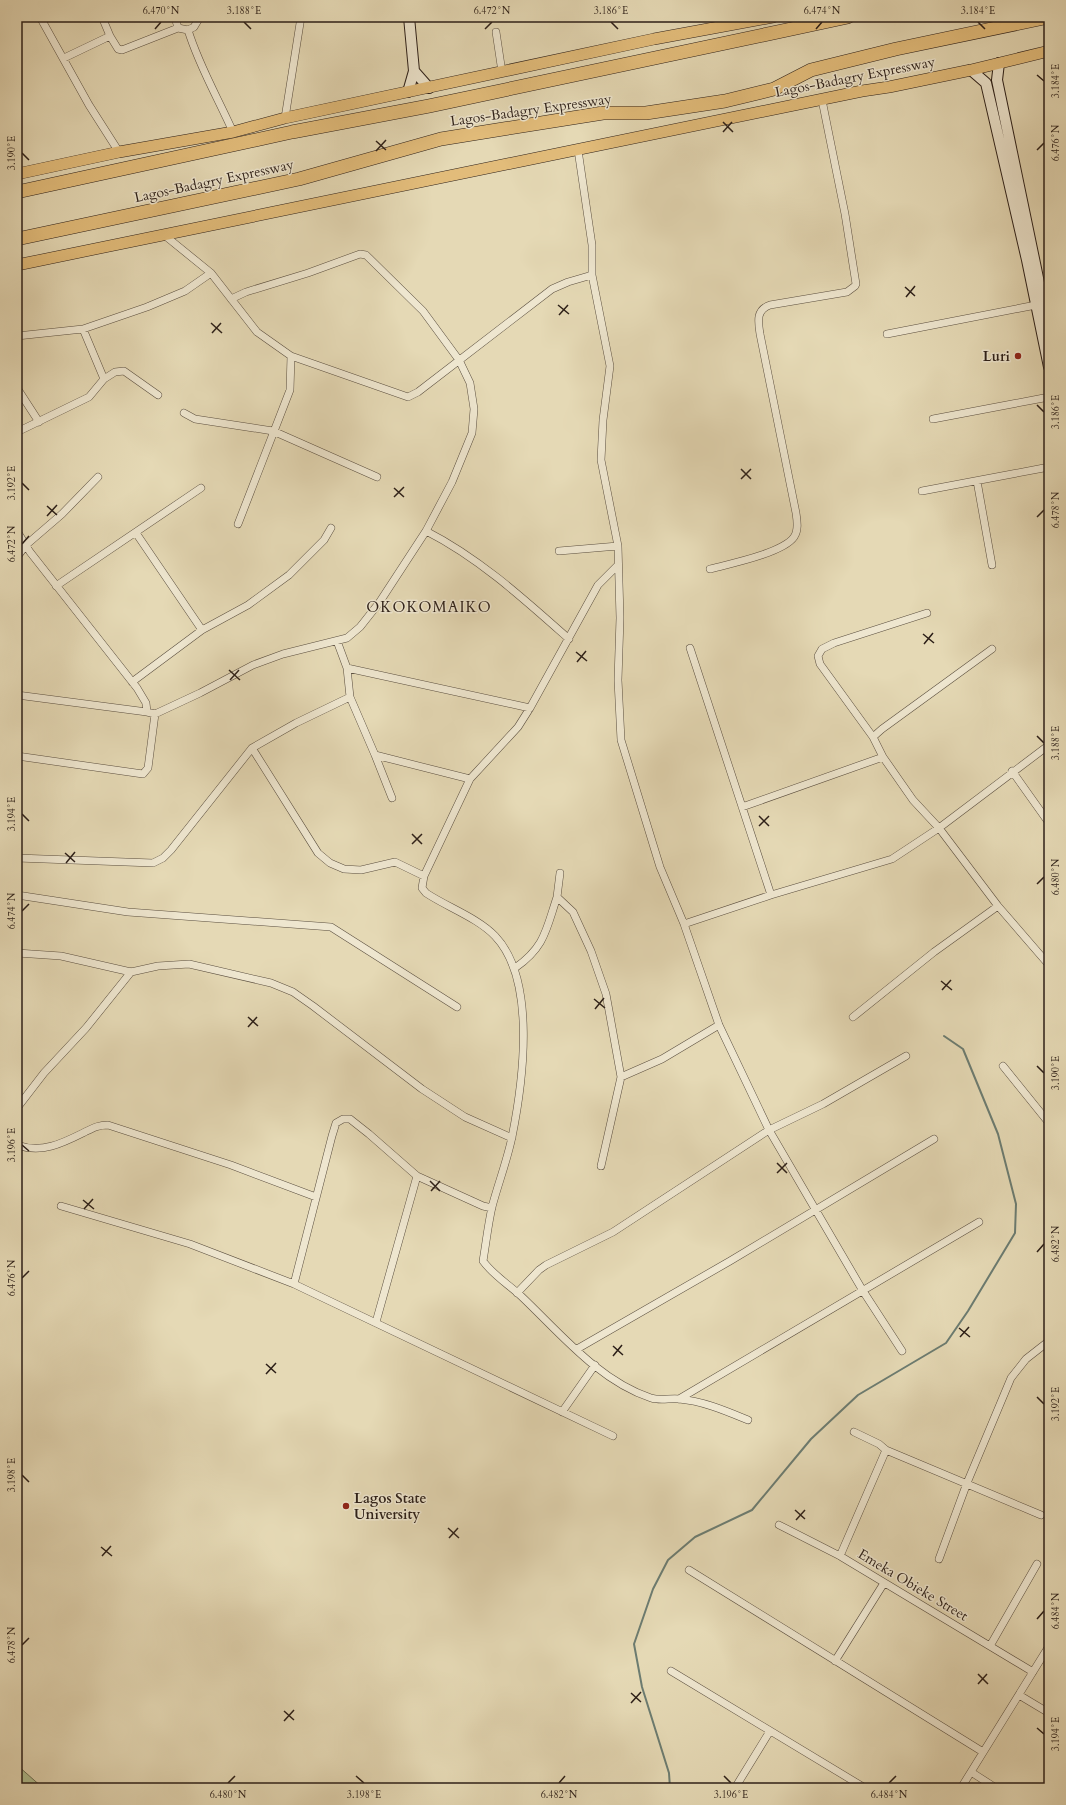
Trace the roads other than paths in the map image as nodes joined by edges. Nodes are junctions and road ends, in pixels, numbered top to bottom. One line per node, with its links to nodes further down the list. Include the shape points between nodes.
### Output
1 (40, 17): 15 (street)
2 (102, 17): 13 (street)
3 (175, 17): 10 (street)
4 (200, 17): 11 (street, via 194,27)
5 (301, 17): 23 (street)
6 (409, 17): 18 (street)
7 (773, 17): 19 (main road, via 654,39)
8 (848, 17): 28 (highway, Lagos-Badagry Expressway, via 429,106 292,132)
9 (1049, 17): 30 (highway, Lagos-Badagry Expressway, via 896,49 811,70 774,89 725,101 646,113 603,113 441,139 299,179)
10 (178, 28): 11 (street); 13 (street, via 122,50 118,49)
11 (188, 30): 24 (street, via 203,72)
12 (496, 32): 19 (street)
13 (110, 36): 15 (street)
14 (1049, 51): 16 (main road, Lagos-Badagry Expressway)
15 (64, 58): 26 (street, via 89,105)
16 (999, 62): 17 (main road, Lagos-Badagry Expressway); 37 (street, via 997,80)
17 (971, 70): 22 (main road, Lagos-Badagry Expressway); 35 (street, via 986,83)
18 (414, 71): 20 (street); 21 (street)
19 (502, 72): 20 (main road)
20 (429, 88): 21 (main road)
21 (408, 92): 23 (main road)
22 (822, 100): 25 (main road, Lagos-Badagry Expressway); 69 (street, via 856,284 847,292 770,305 759,313 760,334 796,513 796,533 789,542 753,558)
23 (284, 118): 24 (main road)
24 (233, 132): 26 (main road)
25 (578, 150): 29 (main road, Lagos-Badagry Expressway); 33 (street, via 592,245)
26 (119, 152): 27 (main road)
27 (17, 174)
28 (17, 192)
29 (163, 234): 31 (main road, Lagos-Badagry Expressway); 32 (street)
30 (17, 239)
31 (17, 266)
32 (211, 273): 34 (street); 36 (street, via 185,291 154,305)
33 (592, 275): 41 (street, via 552,289); 64 (street, via 610,366 601,460)
34 (231, 299): 40 (street, via 257,332); 41 (street, via 360,254 366,255 423,311)
35 (1036, 305): 38 (street); 42 (street)
36 (83, 329): 39 (street); 43 (street)
37 (1049, 331)
38 (887, 334)
39 (17, 336)
40 (291, 356): 41 (street, via 408,397); 50 (street, via 290,390)
41 (459, 360): 61 (street, via 470,383 474,409 472,434 452,482)
42 (1049, 367)
43 (104, 379): 45 (street, via 115,372 124,371); 49 (street, via 89,397)
44 (17, 388): 49 (street)
45 (158, 395)
46 (1049, 396): 48 (street)
47 (184, 413): 50 (street, via 195,419)
48 (933, 419)
49 (39, 422): 51 (street)
50 (273, 431): 54 (street); 58 (street)
51 (17, 432)
52 (1049, 467): 55 (street)
53 (98, 477): 63 (street, via 62,514)
54 (377, 477)
55 (977, 481): 57 (street); 67 (street)
56 (201, 488): 62 (street)
57 (922, 491)
58 (238, 524)
59 (331, 528): 72 (street, via 324,540 289,575 248,605)
60 (17, 531): 63 (street)
61 (426, 531): 73 (street, via 446,541 502,581); 74 (street, via 369,616 347,638)
62 (136, 533): 70 (street); 72 (street)
63 (26, 545): 66 (street); 70 (street)
64 (618, 546): 65 (street); 68 (street)
65 (559, 551)
66 (17, 557)
67 (992, 565)
68 (617, 566): 73 (street, via 598,585); 103 (street, via 621,740 660,867)
69 (710, 569)
70 (56, 586): 78 (street)
71 (928, 613): 84 (street, via 834,643 822,649 818,656 823,669)
72 (202, 630): 78 (street)
73 (569, 639): 81 (street)
74 (337, 641): 77 (street); 83 (street, via 284,654 253,665)
75 (690, 648): 93 (street)
76 (992, 649): 84 (street)
77 (347, 668): 80 (street); 81 (street)
78 (132, 682): 82 (street, via 142,696)
79 (17, 695): 82 (street)
80 (350, 697): 86 (street); 87 (street)
81 (530, 708): 91 (street, via 518,726)
82 (147, 712): 83 (street)
83 (155, 714): 88 (street, via 148,768 143,774)
84 (873, 737): 89 (street)
85 (1049, 745): 90 (street)
86 (252, 748): 96 (street, via 171,850 159,861 153,863); 98 (street, via 318,853 330,863 344,869 361,870 395,862)
87 (375, 755): 91 (street); 92 (street)
88 (17, 756)
89 (883, 757): 93 (street); 95 (street, via 914,800)
90 (1012, 771): 94 (street); 95 (street)
91 (470, 779): 98 (street)
92 (392, 798)
93 (742, 807): 100 (street)
94 (1049, 823)
95 (939, 828): 100 (street, via 892,859); 102 (street)
96 (17, 858)
97 (560, 873): 101 (street)
98 (424, 876): 106 (street, via 422,888 426,893 494,935 507,951)
99 (17, 895): 108 (street, via 128,912 331,927)
100 (771, 895): 103 (street)
101 (557, 897): 106 (street, via 541,943 529,959); 113 (street, via 573,912 594,958 606,994)
102 (998, 906): 105 (street); 109 (street, via 934,952)
103 (684, 924): 110 (street)
104 (17, 953): 107 (street, via 61,956)
105 (1049, 965)
106 (515, 968): 117 (street, via 521,997 523,1029)
107 (131, 972): 114 (street); 117 (street, via 158,966 189,964 271,983 293,992 422,1089 465,1117)
108 (457, 1007)
109 (853, 1017)
110 (719, 1025): 113 (street, via 662,1059); 116 (street)
111 (906, 1056): 116 (street, via 823,1104)
112 (1003, 1066): 115 (street)
113 (621, 1077): 120 (street)
114 (17, 1108)
115 (1049, 1123)
116 (769, 1130): 125 (street); 129 (street, via 613,1232 546,1265)
117 (512, 1138): 124 (street)
118 (934, 1139): 125 (street)
119 (17, 1145): 122 (street, via 48,1148 93,1127 108,1125 231,1165)
120 (601, 1166)
121 (417, 1176): 122 (street, via 350,1119 344,1119 336,1123); 124 (street); 130 (street)
122 (316, 1198): 127 (street)
123 (61, 1206): 127 (street, via 190,1244)
124 (492, 1208): 129 (street, via 483,1261 492,1272)
125 (815, 1209): 128 (street); 132 (street)
126 (979, 1222): 128 (street)
127 (294, 1284): 130 (street)
128 (863, 1291): 133 (street); 135 (street)
129 (518, 1293): 132 (street)
130 (376, 1322): 136 (street)
131 (1049, 1341): 141 (street, via 1026,1359 1011,1378)
132 (577, 1349): 134 (street)
133 (902, 1351)
134 (595, 1365): 135 (street, via 617,1382 636,1392 654,1399); 136 (street)
135 (679, 1399): 137 (street, via 718,1408)
136 (562, 1412): 139 (street)
137 (748, 1420)
138 (854, 1432): 140 (street)
139 (613, 1436)
140 (886, 1450): 141 (street); 144 (street)
141 (967, 1483): 142 (street); 145 (street)
142 (1041, 1515)
143 (778, 1525): 144 (street, Emeka Obieke Street)
144 (840, 1556): 148 (street, Emeka Obieke Street)
145 (940, 1560)
146 (1037, 1564): 149 (street)
147 (688, 1570): 151 (street)
148 (884, 1583): 149 (street, Emeka Obieke Street); 151 (street)
149 (990, 1646): 153 (street, Emeka Obieke Street)
150 (1049, 1646): 153 (street)
151 (835, 1661): 157 (street)
152 (671, 1670): 156 (street)
153 (1033, 1672): 154 (street)
154 (1019, 1695): 155 (street); 157 (street)
155 (1049, 1713)
156 (770, 1731): 159 (street); 160 (street)
157 (983, 1752): 158 (street)
158 (971, 1772): 161 (street); 162 (street)
159 (735, 1788)
160 (865, 1788)
161 (961, 1788)
162 (996, 1788)

